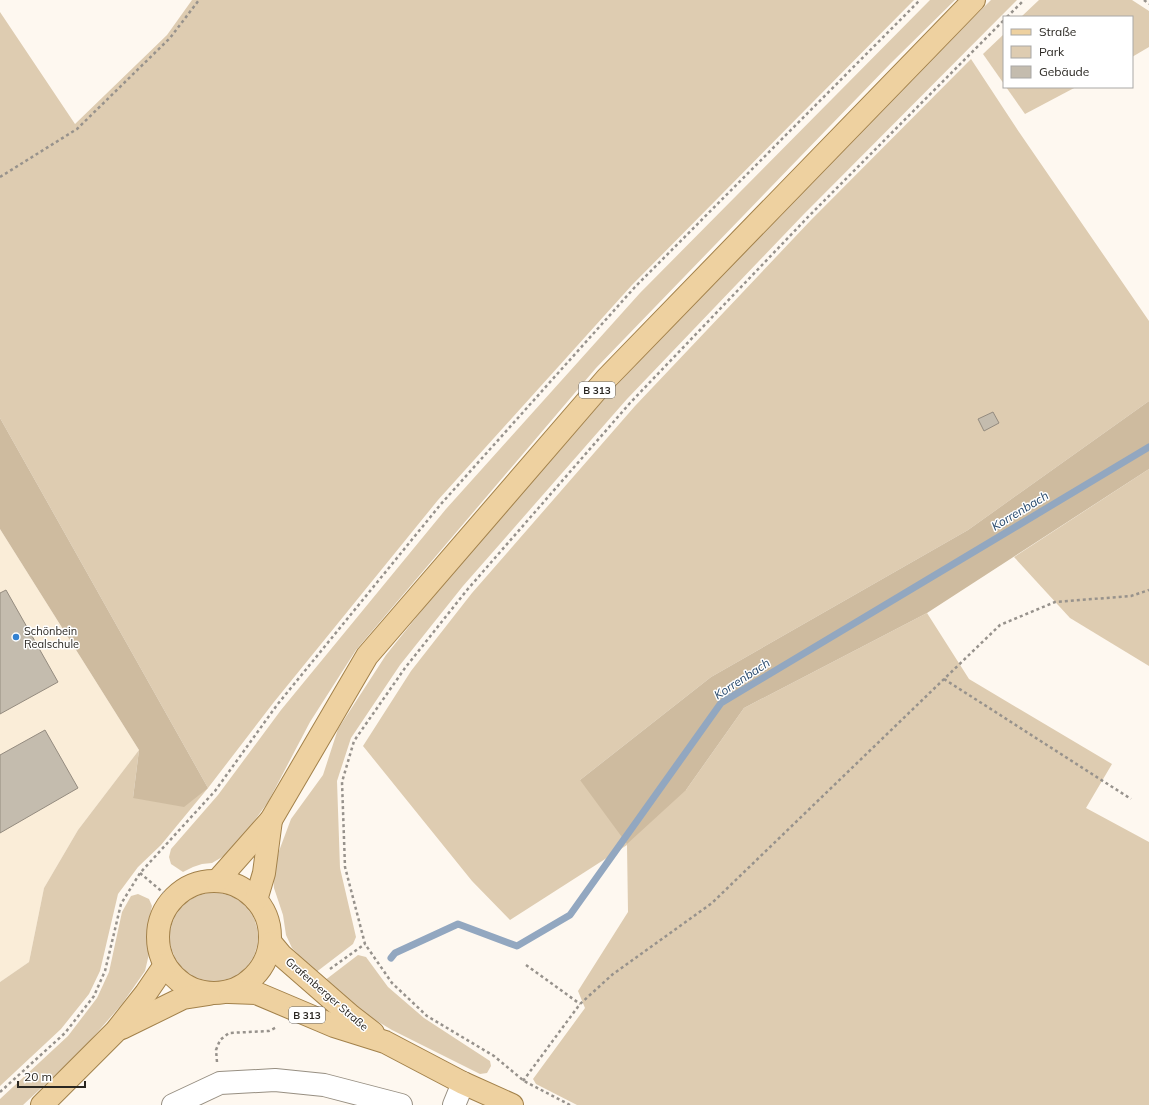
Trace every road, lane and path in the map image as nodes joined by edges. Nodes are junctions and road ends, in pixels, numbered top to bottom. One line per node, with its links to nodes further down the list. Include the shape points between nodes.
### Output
1 (199, 0): 9 (path, via 170,38 77,129)
2 (920, 0): 14 (path, via 635,287 441,504 277,706 215,791)
3 (974, 0): 13 (main road, B 313, via 607,378 367,656)
4 (1024, 0): 7 (path)
5 (1144, 0): 6 (path)
6 (1149, 4)
7 (1008, 16)
8 (1003, 21): 19 (path, via 808,217 630,403 467,590 405,668 358,735 342,782 344,860)
9 (0, 177)
10 (1149, 590): 11 (path, via 1131,596 1055,602 1000,625)
11 (944, 679): 12 (path); 24 (path, via 712,903 613,974)
12 (1131, 799)
13 (271, 820): 15 (main road, B 313); 17 (main road, B 313, via 264,873)
14 (140, 873): 16 (path); 31 (path, via 121,904 105,971 94,996 65,1033)
15 (217, 881): 16 (main road, via 200,883 184,890); 17 (main road, via 245,890)
16 (172, 900): 20 (main road, via 162,916 158,932 159,950)
17 (256, 900): 18 (main road, via 265,912 270,927)
18 (271, 943): 23 (main road, via 267,958 246,984); 27 (main road, Grafenberger Straße / B 313, via 320,989)
19 (365, 944): 22 (path); 28 (path, via 392,983 427,1016 494,1056)
20 (165, 965): 23 (main road, via 177,980 193,990); 26 (main road)
21 (526, 965): 24 (path)
22 (325, 973)
23 (220, 993): 26 (main road, via 183,998); 27 (main road, Grafenberger Straße / B 313, via 256,993 334,1026)
24 (580, 1004): 28 (path)
25 (281, 1025): 29 (path, via 269,1031 229,1033 220,1040 216,1050)
26 (116, 1031): 32 (main road)
27 (385, 1042): 30 (main road, Grafenberger Straße / B 313)
28 (524, 1080): 37 (path)
29 (220, 1082): 33 (street); 34 (street, via 274,1080 324,1085)
30 (463, 1083): 35 (street); 36 (main road, Grafenberger Straße / B 313)
31 (0, 1092)
32 (42, 1105)
33 (173, 1105)
34 (401, 1105)
35 (454, 1105)
36 (512, 1105)
37 (570, 1105)

